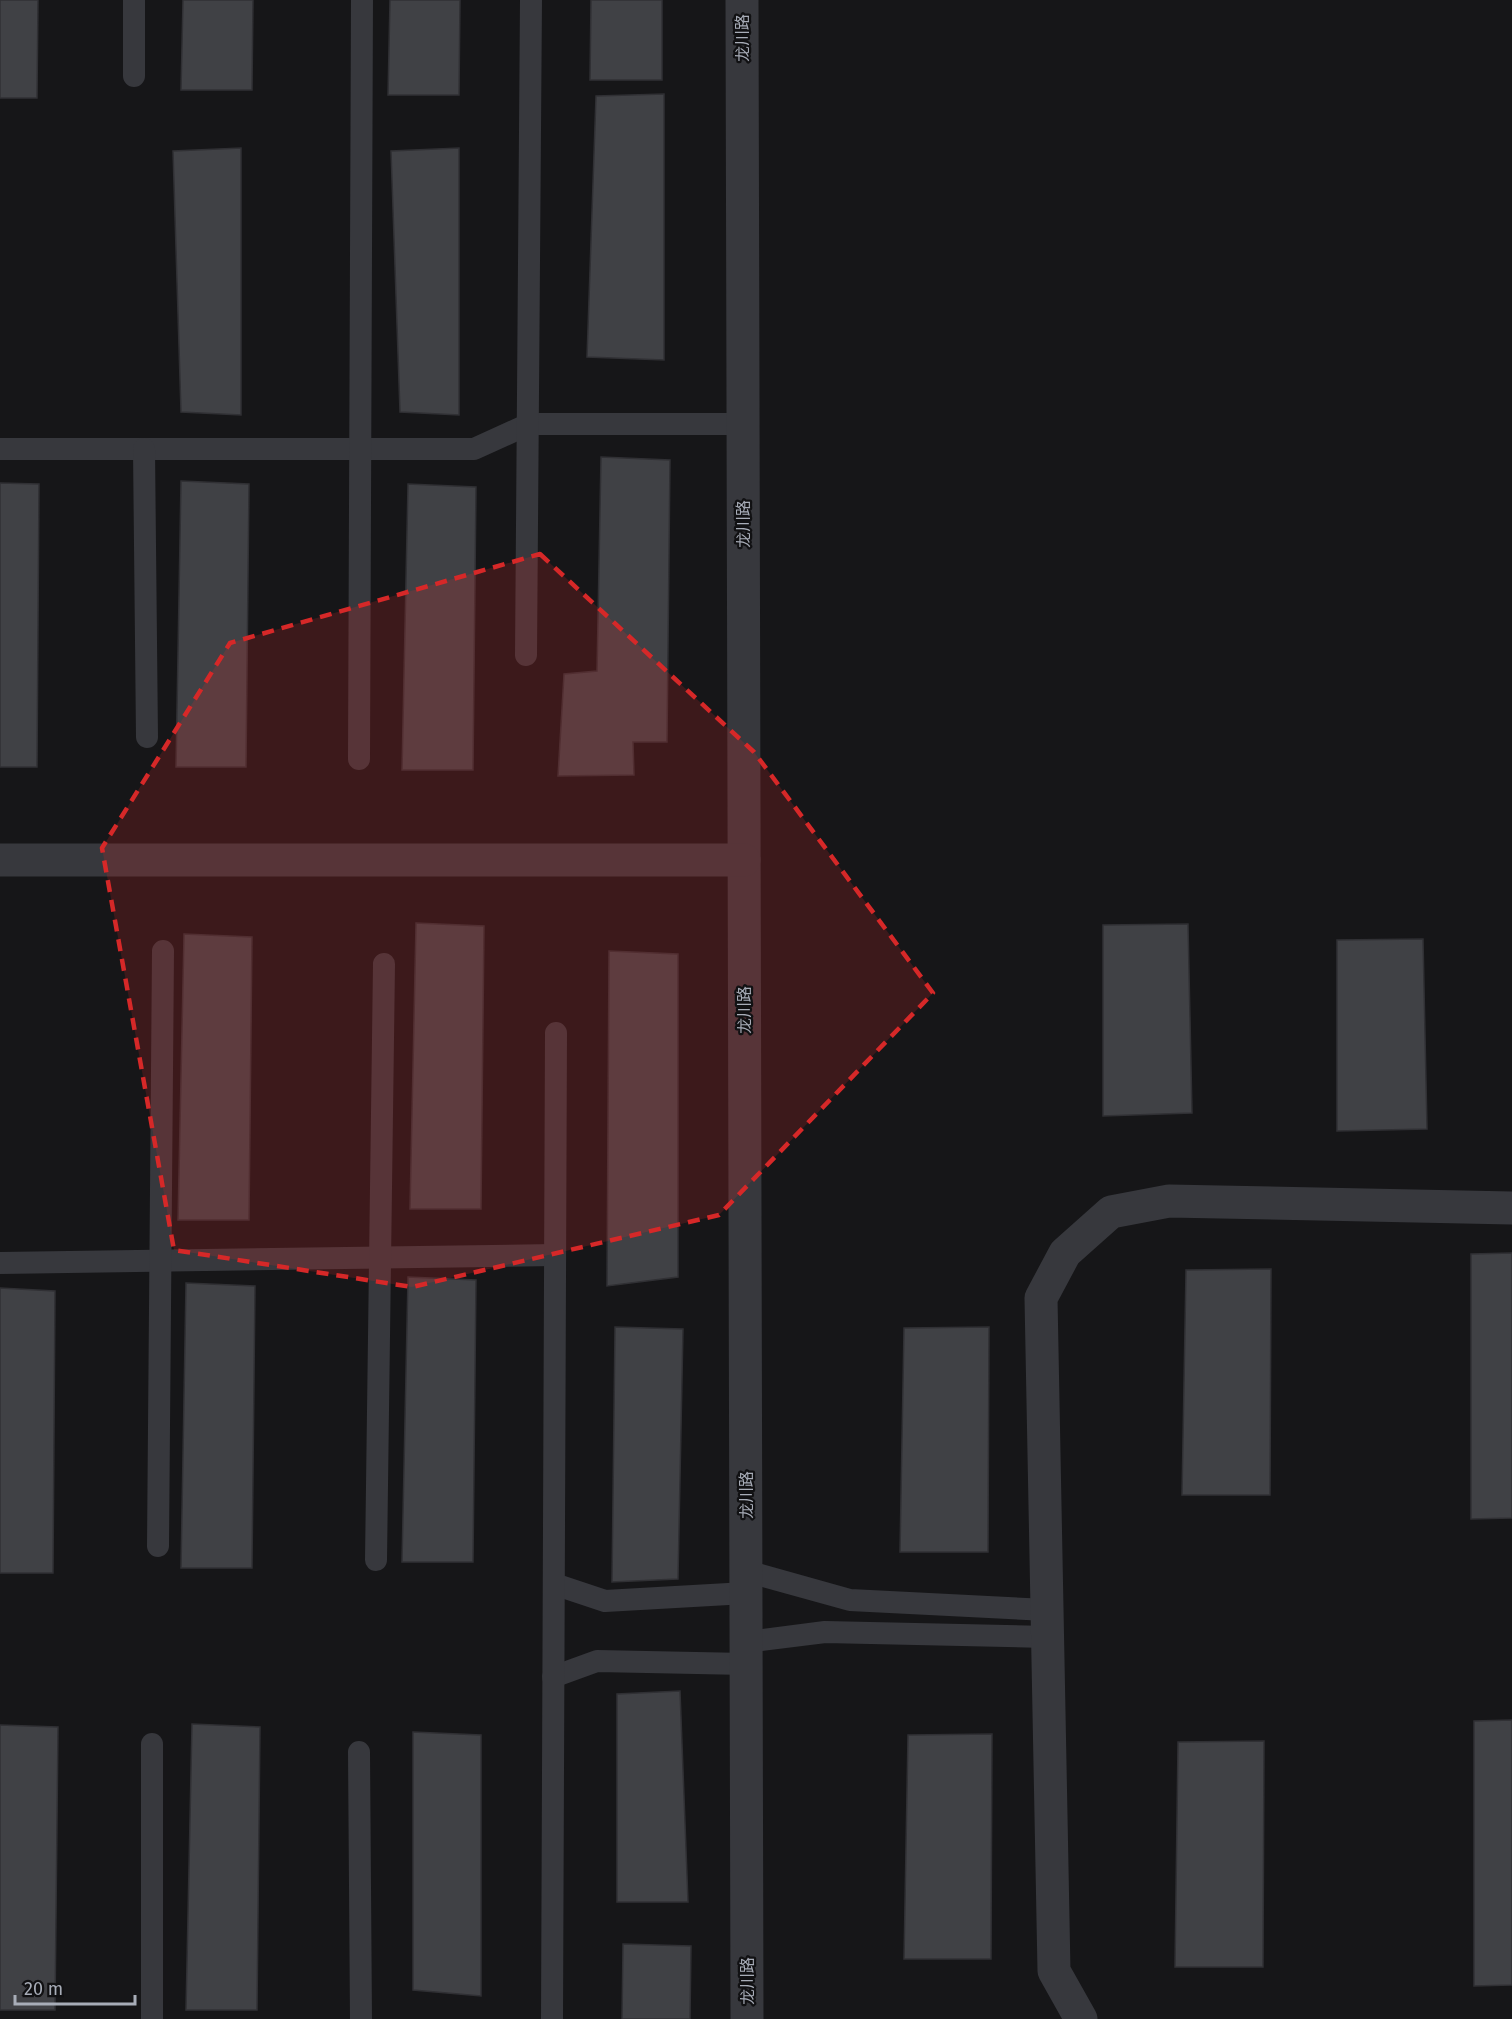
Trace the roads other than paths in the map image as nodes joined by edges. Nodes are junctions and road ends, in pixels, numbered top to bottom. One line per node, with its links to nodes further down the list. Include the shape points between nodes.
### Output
1 (134, 0): 5 (lane)
2 (362, 0): 10 (lane)
3 (531, 0): 6 (lane)
4 (742, 0): 7 (street, 龙川路)
5 (134, 76)
6 (529, 424): 7 (lane); 10 (lane, via 474,449); 11 (lane)
7 (743, 424): 15 (street, 龙川路)
8 (0, 449): 9 (lane)
9 (144, 449): 10 (lane); 12 (lane)
10 (362, 449): 13 (lane)
11 (526, 655)
12 (147, 737)
13 (359, 759)
14 (0, 860): 15 (street)
15 (744, 860): 26 (street, 龙川路)
16 (163, 951): 22 (lane)
17 (384, 964): 21 (lane)
18 (556, 1033): 20 (lane)
19 (1512, 1208): 28 (street, via 1169,1201 1112,1212 1065,1253 1041,1298)
20 (555, 1255): 21 (lane); 27 (lane)
21 (380, 1257): 22 (lane); 25 (lane)
22 (160, 1260): 23 (lane); 24 (lane)
23 (0, 1263)
24 (158, 1546)
25 (376, 1560)
26 (746, 1582): 27 (lane, via 605,1601); 28 (lane, via 850,1600); 29 (street, 龙川路)
27 (554, 1584): 30 (lane)
28 (1047, 1623): 29 (lane, via 825,1632); 37 (street, via 1054,1971)
29 (746, 1653): 30 (lane, via 597,1661); 36 (street, 龙川路)
30 (553, 1677): 35 (lane)
31 (152, 1744): 33 (lane)
32 (359, 1752): 34 (lane)
33 (152, 2019)
34 (361, 2019)
35 (552, 2019)
36 (747, 2019)
37 (1081, 2019)

